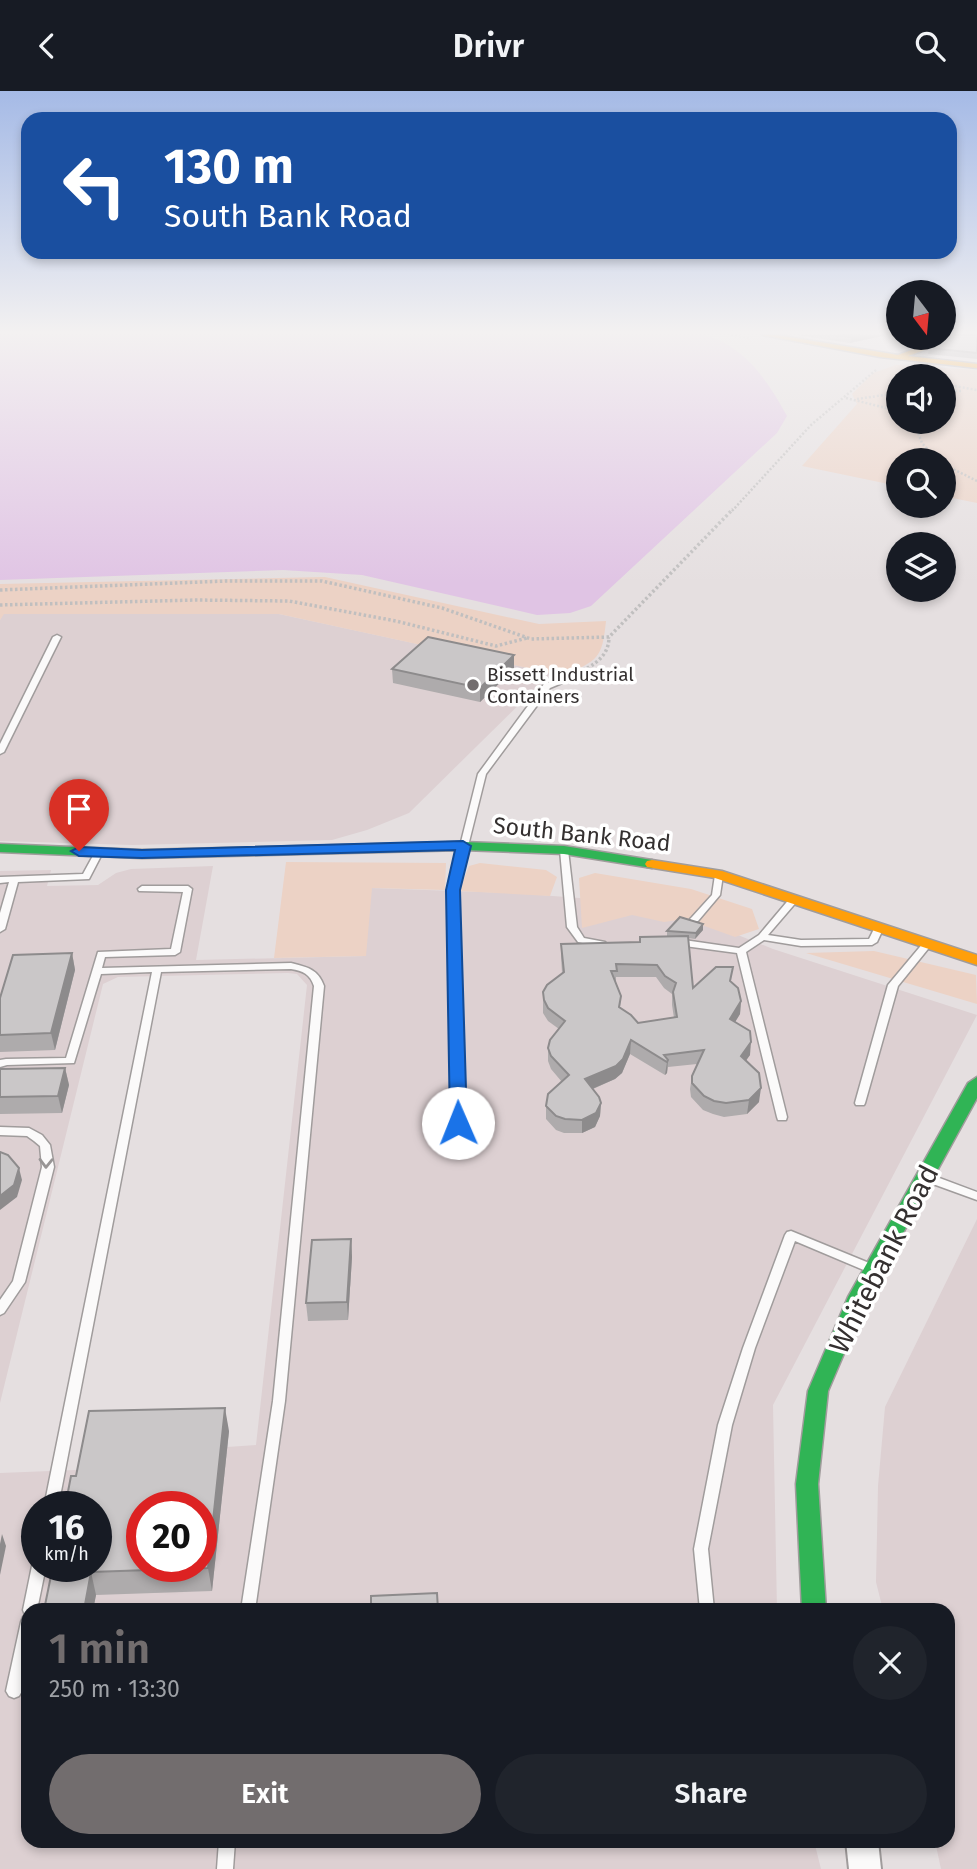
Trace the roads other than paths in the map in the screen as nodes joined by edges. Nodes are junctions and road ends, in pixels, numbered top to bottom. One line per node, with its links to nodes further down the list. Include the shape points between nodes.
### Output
1 (57, 637): 3 (lane)
2 (559, 681): 4 (lane, via 547,686 482,774)
3 (0, 752)
4 (463, 846): 6 (street, South Bank Road); 7 (street, South Bank Road); 28 (lane, via 453,890)
5 (0, 848): 7 (street, South Bank Road)
6 (564, 850): 8 (street, South Bank Road); 18 (lane, via 572,927 581,940)
7 (99, 852): 10 (lane, via 86,877)
8 (719, 875): 12 (street, South Bank Road); 13 (lane, via 716,895)
9 (0, 880): 10 (lane)
10 (14, 880): 14 (lane)
11 (142, 889): 23 (lane, via 188,888 175,952 101,954)
12 (794, 898): 15 (street, South Bank Road); 16 (lane)
13 (695, 919)
14 (0, 929)
15 (877, 929): 16 (lane, via 872,942 801,943); 19 (street, South Bank Road)
16 (762, 937): 20 (lane)
17 (664, 943): 20 (lane)
18 (609, 944)
19 (927, 944): 21 (street, South Bank Road); 26 (lane, via 893,985)
20 (741, 951): 27 (lane)
21 (977, 960)
22 (157, 969): 23 (lane); 34 (lane); 37 (lane, via 290,966 307,969 319,986 279,1401)
23 (97, 971): 24 (lane, via 70,1061)
24 (0, 1065)
25 (977, 1085): 30 (street, Whitebank Road)
26 (860, 1103)
27 (782, 1117)
28 (458, 1123)
29 (0, 1131): 33 (lane, one-way to 33, via 29,1132 38,1138 45,1145 48,1167 19,1282)
30 (926, 1177): 31 (lane); 32 (street, Whitebank Road)
31 (977, 1196)
32 (875, 1270): 38 (lane, via 791,1234 725,1425 701,1549); 39 (street, Whitebank Road, via 858,1297 818,1391 807,1484)
33 (0, 1310)
34 (54, 1491)
35 (36, 1582): 36 (lane)
36 (31, 1603)
37 (249, 1603)
38 (706, 1603)
39 (814, 1603)
40 (21, 1659): 41 (lane)
41 (15, 1691)
42 (226, 1848): 44 (lane)
43 (864, 1848): 45 (street)
44 (225, 1869)
45 (865, 1869)

